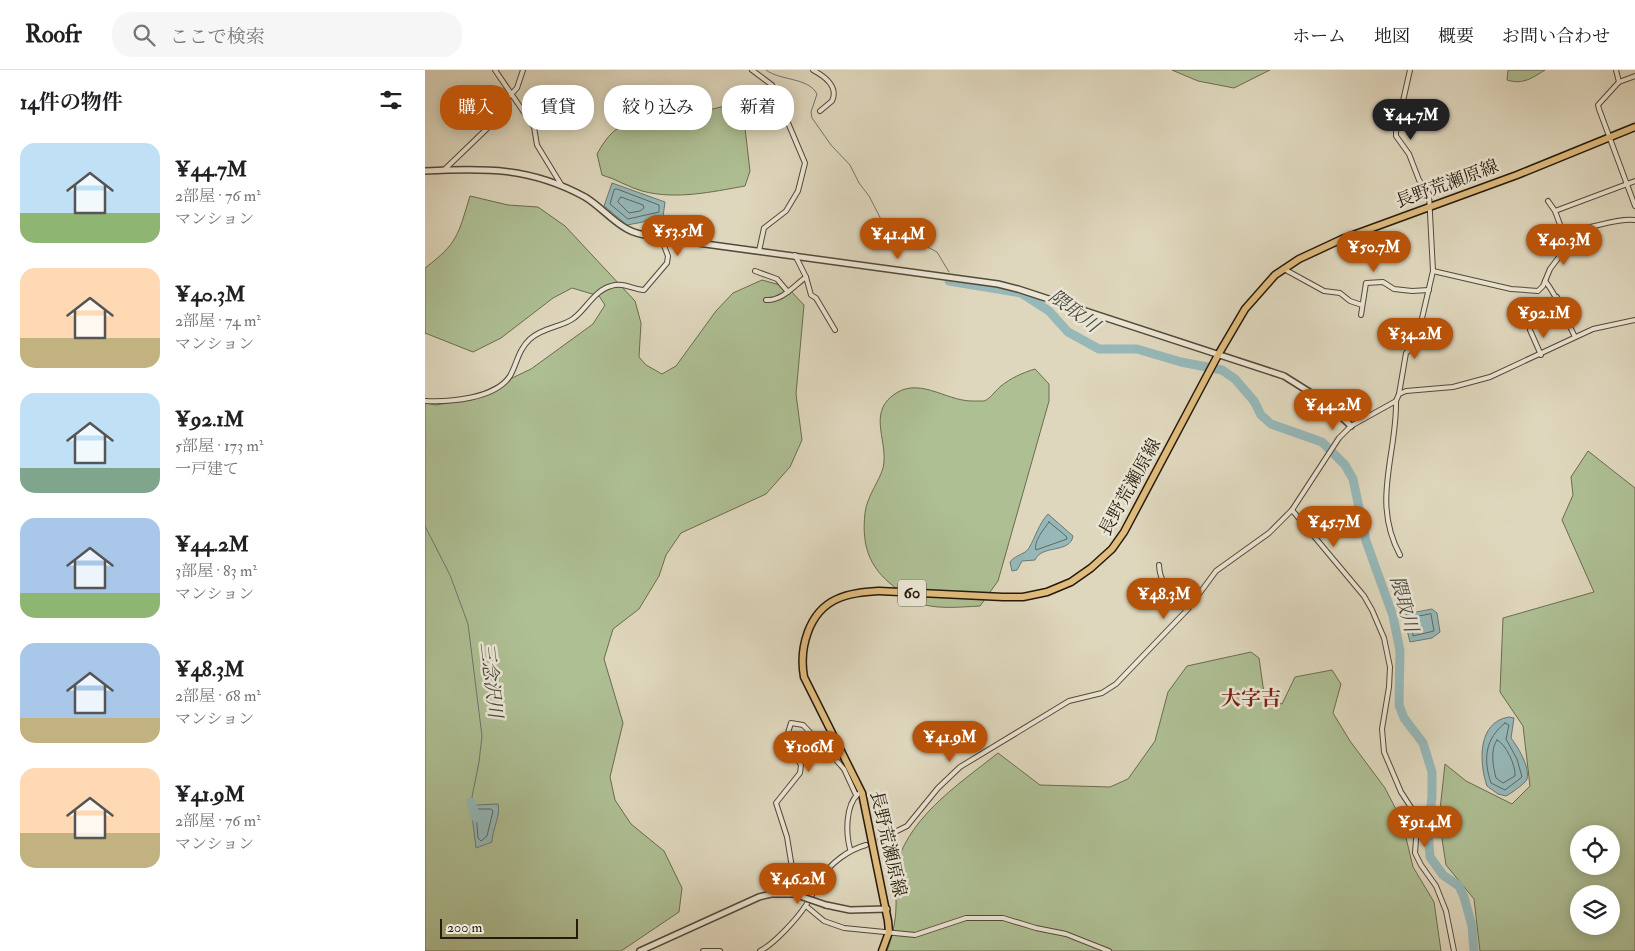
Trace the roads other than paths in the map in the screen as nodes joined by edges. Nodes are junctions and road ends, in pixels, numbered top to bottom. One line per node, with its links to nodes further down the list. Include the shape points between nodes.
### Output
1 (495, 70): 9 (street)
2 (523, 70): 9 (street)
3 (752, 70): 25 (street, via 772,85 805,163 798,191 785,211 764,228)
4 (813, 70): 10 (street, via 830,82 834,92 832,102)
5 (1410, 70): 19 (street, via 1396,136 1429,194)
6 (1616, 70): 8 (street)
7 (1635, 76): 8 (street)
8 (1619, 82): 12 (street, via 1598,105)
9 (513, 93): 13 (street, via 496,110 497,119); 17 (street, via 535,128 537,145)
10 (820, 111)
11 (1635, 127): 12 (main road, 長野荒瀬原線 / 60)
12 (1609, 137): 16 (street); 19 (main road, 長野荒瀬原線 / 60, via 1517,175)
13 (444, 170): 14 (street); 17 (street, via 497,169 523,173)
14 (425, 171)
15 (1635, 181): 16 (street)
16 (1627, 184): 20 (street); 21 (street)
17 (563, 187): 24 (street, via 599,206 629,230)
18 (1548, 201): 21 (street)
19 (1429, 206): 27 (main road, 長野荒瀬原線 / 60, via 1341,239); 29 (street)
20 (1635, 206)
21 (1555, 211): 23 (street)
22 (1635, 220): 23 (street, via 1620,219 1605,225)
23 (1562, 230): 31 (street, via 1562,253)
24 (661, 238): 25 (street); 46 (street, via 668,256 667,263 644,290 620,284 606,287 573,319 554,325 530,340 517,357 508,378 484,394 456,400)
25 (759, 250): 26 (street)
26 (795, 256): 30 (street); 44 (street, via 1005,285)
27 (1284, 269): 36 (street, via 1324,291 1340,293); 44 (main road, 長野荒瀬原線 / 60, via 1249,304)
28 (755, 270): 33 (street, via 777,279)
29 (1433, 271): 31 (street, via 1511,289 1537,291); 32 (street)
30 (806, 276): 33 (street); 40 (street, via 811,295)
31 (1545, 281): 34 (street)
32 (1429, 290): 36 (street, via 1412,292 1394,289 1383,282 1366,283); 45 (street, via 1416,344 1406,353)
33 (788, 292): 35 (street)
34 (1557, 297): 38 (street, via 1543,308); 42 (street)
35 (766, 300)
36 (1362, 305): 37 (street)
37 (1361, 315)
38 (1544, 319)
39 (1635, 320): 42 (street)
40 (835, 330)
41 (1530, 330): 43 (street)
42 (1575, 336): 43 (street)
43 (1541, 355): 45 (street, via 1473,382 1429,390 1414,389)
44 (1216, 358): 48 (street, via 1284,376 1327,403); 53 (main road, 長野荒瀬原線 / 60, via 1125,532 1113,549 1071,582 1023,597 879,591 857,593 835,599 820,612 807,632 802,648 804,677)
45 (1399, 394): 47 (street)
46 (425, 400)
47 (1396, 400): 48 (street); 50 (street, via 1385,491 1388,526)
48 (1351, 426): 49 (street, via 1339,438)
49 (1292, 510): 52 (street, via 1269,533 1216,571); 67 (street, via 1364,596 1384,638 1390,676 1382,729 1384,752 1401,792 1414,812 1417,859 1436,886 1446,911)
50 (1400, 555)
51 (1159, 565): 52 (street, via 1166,587)
52 (1193, 603): 54 (street, via 1102,694 1069,701 960,767 907,826)
53 (859, 794): 56 (street, via 852,801 849,816 847,836); 57 (street, via 844,769 803,725 791,724 787,736 801,765 800,773 778,798 777,809 787,837 793,874 802,880); 59 (main road, 長野荒瀬原線 / 60)
54 (887, 836)
55 (866, 844): 56 (street)
56 (850, 849): 57 (street)
57 (821, 877): 58 (street)
58 (806, 906): 60 (street, via 825,921 844,928); 64 (street, via 774,941)
59 (887, 909): 60 (main road, 長野荒瀬原線 / 60); 61 (street, bridge, via 850,910 794,894 771,894)
60 (889, 932): 65 (main road, 長野荒瀬原線 / 60); 66 (street, via 915,935 966,918 1003,918 1066,934)
61 (640, 951)
62 (703, 951): 63 (street)
63 (720, 951)
64 (760, 951)
65 (882, 951)
66 (1109, 951)
67 (1454, 951)

